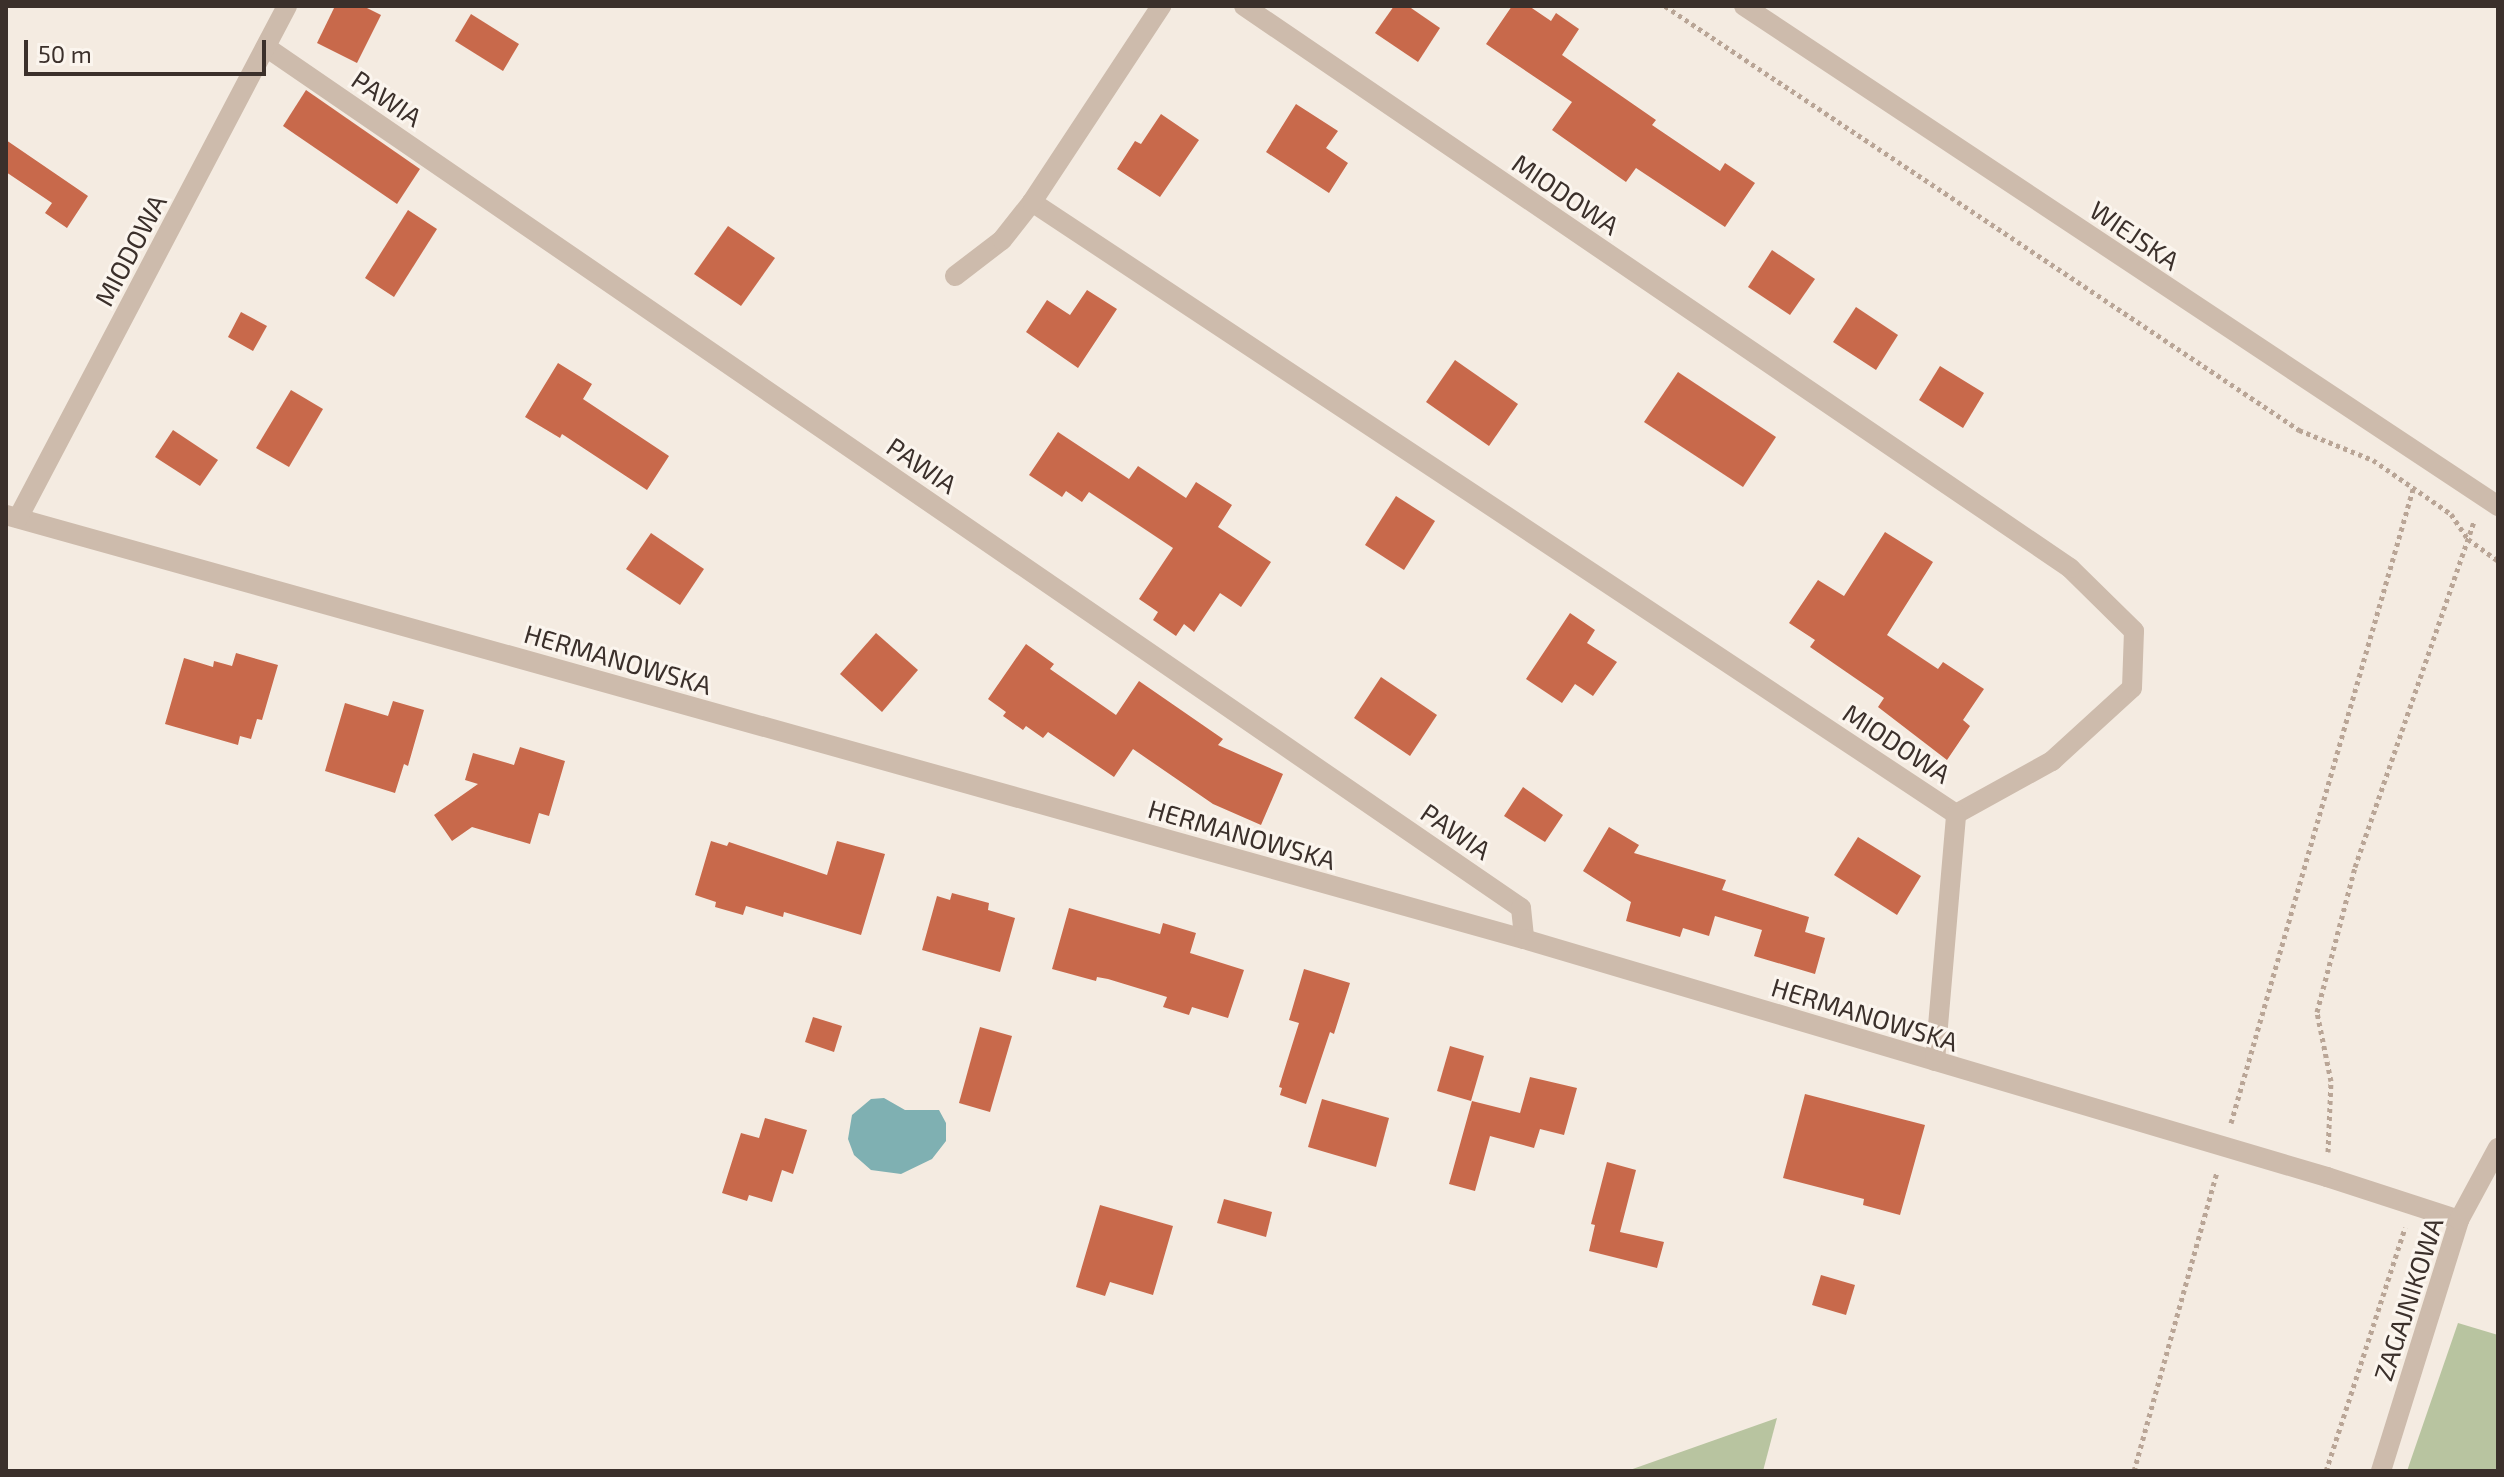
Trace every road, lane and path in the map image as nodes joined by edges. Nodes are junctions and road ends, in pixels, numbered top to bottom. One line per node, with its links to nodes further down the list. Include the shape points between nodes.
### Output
1 (287, 6): 6 (street, MIODOWA)
2 (1161, 6): 7 (street)
3 (1244, 6): 14 (street, MIODOWA, via 2070,568 2134,631 2132,688 2052,761)
4 (1665, 6): 9 (path, via 2299,430 2373,460)
5 (1744, 6): 10 (street, WIEJSKA)
6 (266, 47): 11 (street, MIODOWA); 15 (street, PAWIA, via 1521,908)
7 (1032, 202): 8 (street, via 1002,240); 14 (street, MIODOWA)
8 (955, 276)
9 (2413, 489): 12 (path, via 2451,514); 17 (path)
10 (2498, 506)
11 (12, 516): 15 (street, HERMANOWSKA)
12 (2468, 539): 13 (path); 19 (path, via 2355,867 2317,1012 2331,1081)
13 (2498, 561)
14 (1956, 814): 16 (street)
15 (1524, 939): 16 (street, HERMANOWSKA)
16 (1935, 1061): 17 (street, HERMANOWSKA)
17 (2224, 1147): 19 (street, HERMANOWSKA); 22 (path)
18 (2498, 1148): 21 (street, ZAGAJNIKOWA)
19 (2327, 1177): 20 (street, HERMANOWSKA)
20 (2412, 1205): 21 (street, HERMANOWSKA); 23 (path)
21 (2459, 1220): 24 (street, ZAGAJNIKOWA)
22 (2134, 1471)
23 (2326, 1471)
24 (2381, 1471)

